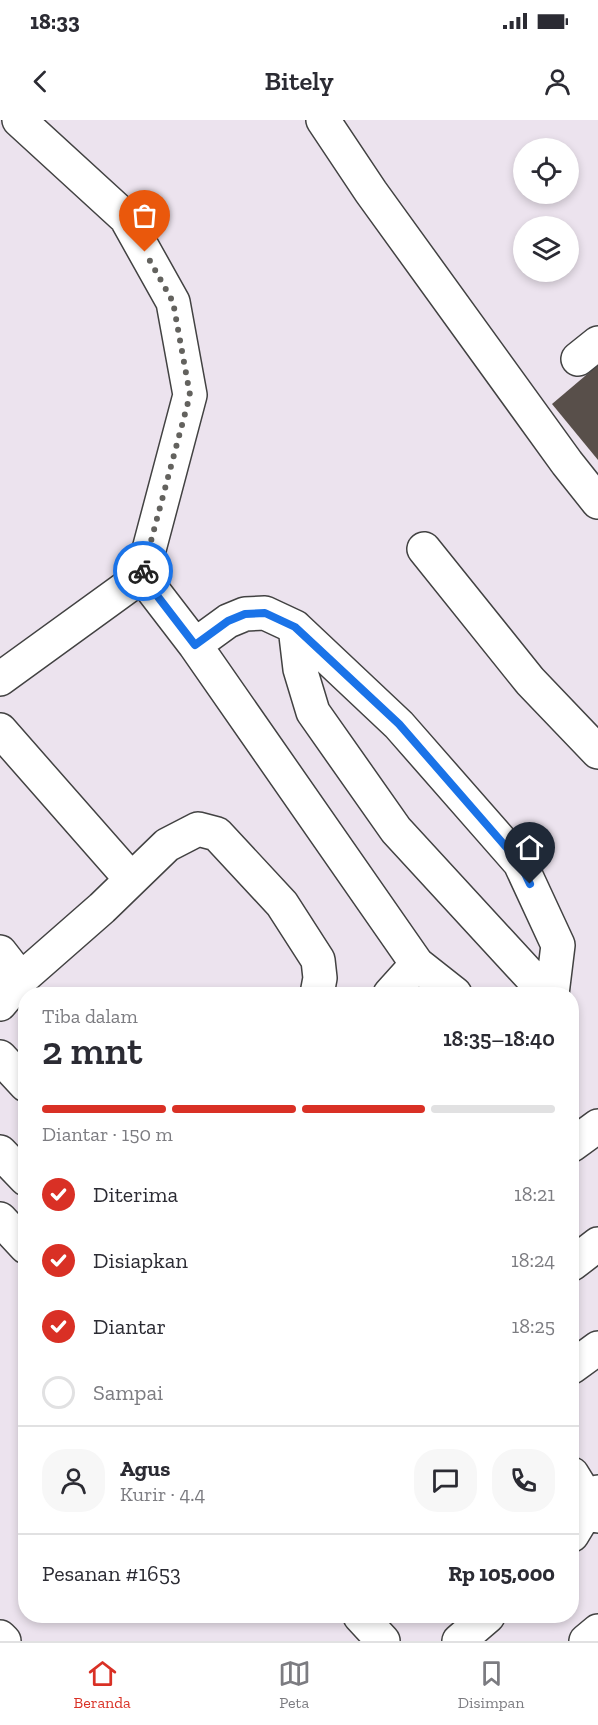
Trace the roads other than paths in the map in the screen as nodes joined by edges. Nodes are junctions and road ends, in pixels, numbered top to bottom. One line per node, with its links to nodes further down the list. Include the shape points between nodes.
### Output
1 (19, 120): 5 (lane, via 126,218 173,302 190,395)
2 (323, 120): 3 (lane, via 371,192)
3 (598, 502)
4 (424, 549): 10 (lane, via 530,681)
5 (142, 576): 7 (lane); 8 (lane)
6 (295, 627): 7 (lane, via 265,613 245,614 228,621); 18 (lane, via 300,669 313,712 396,830); 19 (lane, via 399,724 520,863 558,945)
7 (195, 645): 13 (lane)
8 (0, 679)
9 (0, 730): 11 (lane)
10 (598, 752)
11 (131, 879): 14 (lane); 15 (lane, via 167,845 198,829 217,834 282,904 318,960)
12 (0, 952): 14 (lane)
13 (417, 964): 16 (lane); 17 (lane)
14 (21, 979): 20 (lane)
15 (318, 987)
16 (396, 987)
17 (446, 987)
18 (541, 987)
19 (553, 987)
20 (0, 1004)
21 (0, 1057): 22 (lane)
22 (18, 1076)
23 (598, 1126): 24 (lane)
24 (579, 1140)
25 (0, 1152): 26 (lane)
26 (18, 1171)
27 (0, 1219): 28 (lane)
28 (18, 1238)
29 (598, 1244): 30 (lane)
30 (579, 1259)
31 (598, 1348): 32 (lane)
32 (579, 1362)
33 (579, 1483): 34 (lane)
34 (595, 1504): 35 (lane)
35 (579, 1526)
36 (366, 1623): 41 (lane)
37 (480, 1623): 42 (lane)
38 (598, 1631): 43 (lane)
39 (0, 1637): 40 (lane)
40 (4, 1641)
41 (383, 1641)
42 (459, 1641)
43 (586, 1641)

